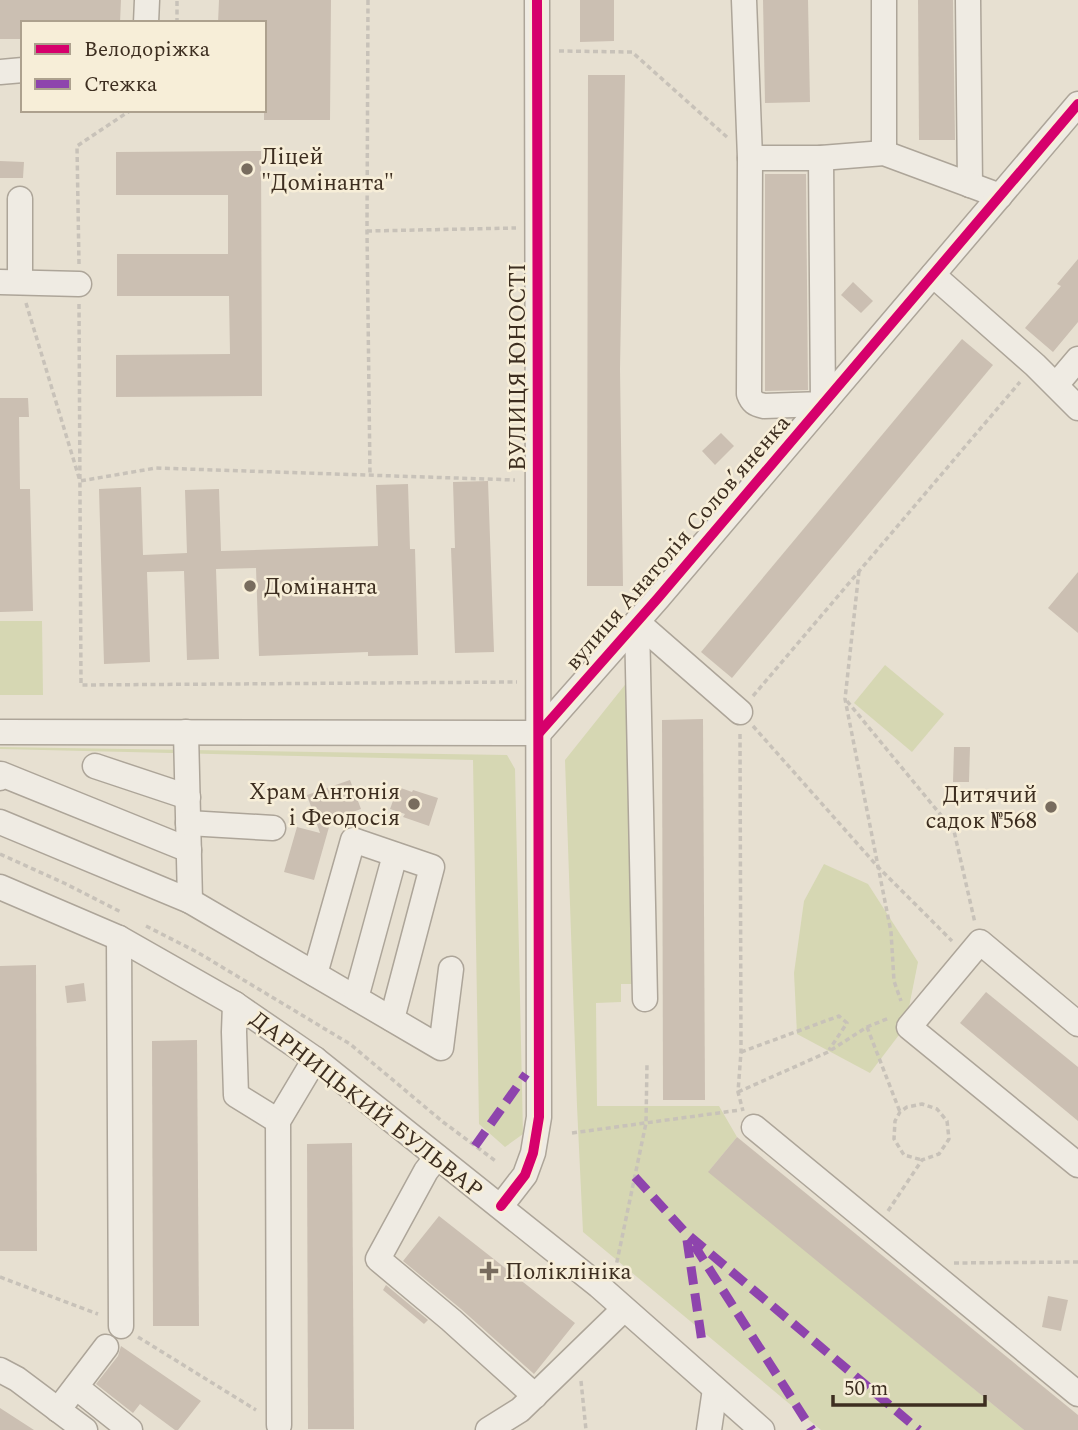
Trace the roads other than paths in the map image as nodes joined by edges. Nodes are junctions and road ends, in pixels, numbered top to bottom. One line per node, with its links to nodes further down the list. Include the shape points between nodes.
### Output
1 (147, 0): 6 (street)
2 (537, 0): 27 (street, ВУЛИЦЯ ЮНОСТІ)
3 (744, 0): 12 (street)
4 (884, 0): 10 (street)
5 (968, 0): 13 (street)
6 (146, 21)
7 (21, 70): 8 (street)
8 (0, 72)
9 (1078, 104): 14 (street, вулиця Анатолія Соловʼяненка)
10 (884, 153): 11 (street); 13 (street)
11 (821, 158): 12 (street); 21 (street)
12 (750, 159): 21 (street, via 749,394 764,406)
13 (970, 185): 14 (street)
14 (1000, 196): 16 (street, вулиця Анатолія Соловʼяненка)
15 (20, 199): 17 (street)
16 (933, 275): 20 (street); 21 (street, вулиця Анатолія Соловʼяненка)
17 (10, 282): 18 (street)
18 (79, 284)
19 (1078, 359): 20 (street)
20 (1056, 385): 22 (street)
21 (823, 404): 23 (street, вулиця Анатолія Соловʼяненка)
22 (1078, 408)
23 (637, 622): 24 (street); 27 (street, вулиця Анатолія Соловʼяненка); 42 (street)
24 (740, 712)
25 (0, 732): 26 (street)
26 (186, 732): 27 (street); 30 (street)
27 (539, 733): 51 (street, via 539,1117 525,1175)
28 (96, 766): 30 (street)
29 (0, 778): 34 (street, via 1,774)
30 (188, 797): 32 (street)
31 (0, 822): 37 (street)
32 (188, 823): 33 (street); 34 (street)
33 (273, 828)
34 (189, 850): 37 (street)
35 (395, 855): 40 (street, via 353,839); 41 (street); 44 (street, via 432,867)
36 (0, 887): 38 (street, ДАРНИЦЬКИЙ БУЛЬВАР)
37 (190, 901): 40 (street)
38 (119, 938): 43 (street, ДАРНИЦЬКИЙ БУЛЬВАР); 53 (street)
39 (451, 969): 44 (street, via 441,1048)
40 (315, 974): 41 (street)
41 (356, 998): 44 (street)
42 (645, 999)
43 (236, 1004): 46 (street, ДАРНИЦЬКИЙ БУЛЬВАР); 48 (street, via 236,1095)
44 (392, 1019)
45 (1078, 1024): 50 (street, via 974,949 907,1019)
46 (315, 1059): 48 (street); 49 (street, ДАРНИЦЬКИЙ БУЛЬВАР)
47 (748, 1118): 58 (street)
48 (278, 1121): 61 (street)
49 (438, 1157): 51 (street, ДАРНИЦЬКИЙ БУЛЬВАР); 60 (street, via 378,1259 451,1320)
50 (1078, 1165)
51 (501, 1206): 52 (street, ДАРНИЦЬКИЙ БУЛЬВАР)
52 (624, 1309): 57 (street, ДАРНИЦЬКИЙ БУЛЬВАР); 60 (street)
53 (121, 1326)
54 (106, 1347): 56 (street)
55 (0, 1370): 59 (street)
56 (76, 1387): 59 (street); 63 (street)
57 (715, 1389): 65 (street); 66 (street, ДАРНИЦЬКИЙ БУЛЬВАР)
58 (1078, 1394)
59 (58, 1410): 62 (street)
60 (525, 1412): 64 (street)
61 (279, 1424)
62 (85, 1430)
63 (130, 1430)
64 (488, 1430)
65 (709, 1430)
66 (762, 1430)

